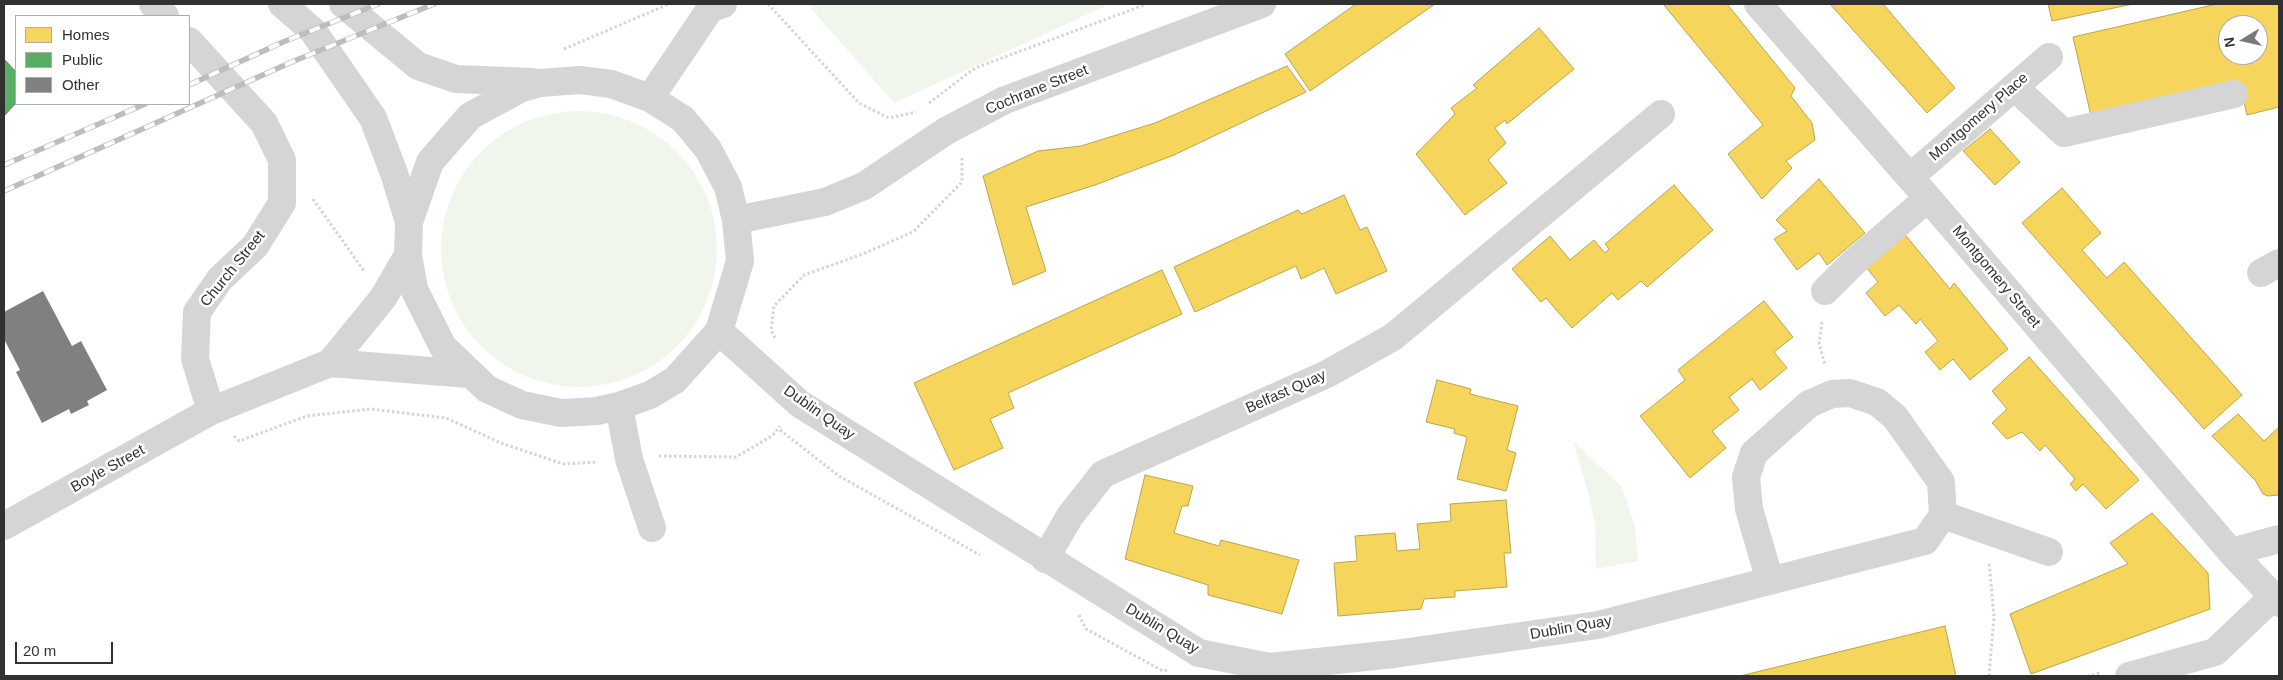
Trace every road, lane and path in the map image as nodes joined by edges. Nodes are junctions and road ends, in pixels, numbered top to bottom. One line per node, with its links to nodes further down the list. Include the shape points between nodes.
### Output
1 (153, 4): 10 (street)
2 (282, 4): 25 (street, via 313,31 373,118)
3 (344, 4): 14 (street, via 418,66 456,79)
4 (668, 4): 12 (path)
5 (723, 4): 17 (street, via 710,9)
6 (768, 4): 19 (path, via 858,103 889,118)
7 (1147, 4): 18 (path, via 975,68)
8 (1262, 4): 24 (street, Cochrane Street, via 1006,100 946,131 864,186 826,202)
9 (1758, 4): 22 (street, Montgomery Street)
10 (164, 15)
11 (190, 42): 21 (street, Church Street, via 264,123 282,160)
12 (561, 51)
13 (2049, 57): 15 (street, Montgomery Place)
14 (540, 82): 17 (street, via 580,80 611,84); 25 (street, via 470,116 430,162)
15 (2014, 87): 16 (street, via 2064,133); 22 (street, Montgomery Place)
16 (2234, 94)
17 (650, 98): 24 (street, via 683,119 708,149 728,187)
18 (926, 106)
19 (920, 112)
20 (1661, 114): 44 (street, Belfast Quay, via 1393,337 1327,374 1103,474 1070,516)
21 (282, 170): 28 (path, via 300,181); 34 (street, Church Street, via 282,203 255,246 220,279 197,312 195,359)
22 (1910, 177): 23 (street, Montgomery Street)
23 (1928, 198): 27 (street); 42 (street, Montgomery Street)
24 (736, 220): 29 (street, via 740,261)
25 (409, 222): 26 (street)
26 (408, 255): 28 (street); 31 (street, via 414,289 443,347)
27 (1825, 291): 32 (path, via 1819,343)
28 (383, 298): 30 (street)
29 (719, 331): 33 (street, via 675,380 650,395); 44 (street, Dublin Quay, via 800,404)
30 (330, 363): 31 (street); 34 (street, Boyle Street)
31 (469, 374): 33 (street, via 487,389 530,406 561,413)
32 (1832, 394): 36 (street, via 1850,393 1877,402 1895,418 1941,482); 45 (street, via 1809,404 1754,453 1746,476 1749,509)
33 (619, 406): 38 (street, via 629,459)
34 (211, 411): 37 (street, Boyle Street)
35 (778, 429): 43 (path, via 839,476)
36 (1943, 515): 39 (street); 45 (street, Dublin Quay, via 1925,540)
37 (4, 526)
38 (652, 528)
39 (1983, 530): 41 (street); 49 (path, via 1994,617)
40 (2279, 539): 42 (street)
41 (2049, 552)
42 (2230, 552): 46 (street, Montgomery Street)
43 (983, 557)
44 (1045, 559): 45 (street, Dublin Quay, via 1199,653 1270,667 1598,626)
45 (1770, 580)
46 (2276, 600): 50 (street, via 2215,652)
47 (1076, 609): 48 (path, via 1086,629 1163,672)
48 (1171, 669)
49 (1989, 676)
50 (2129, 676)

